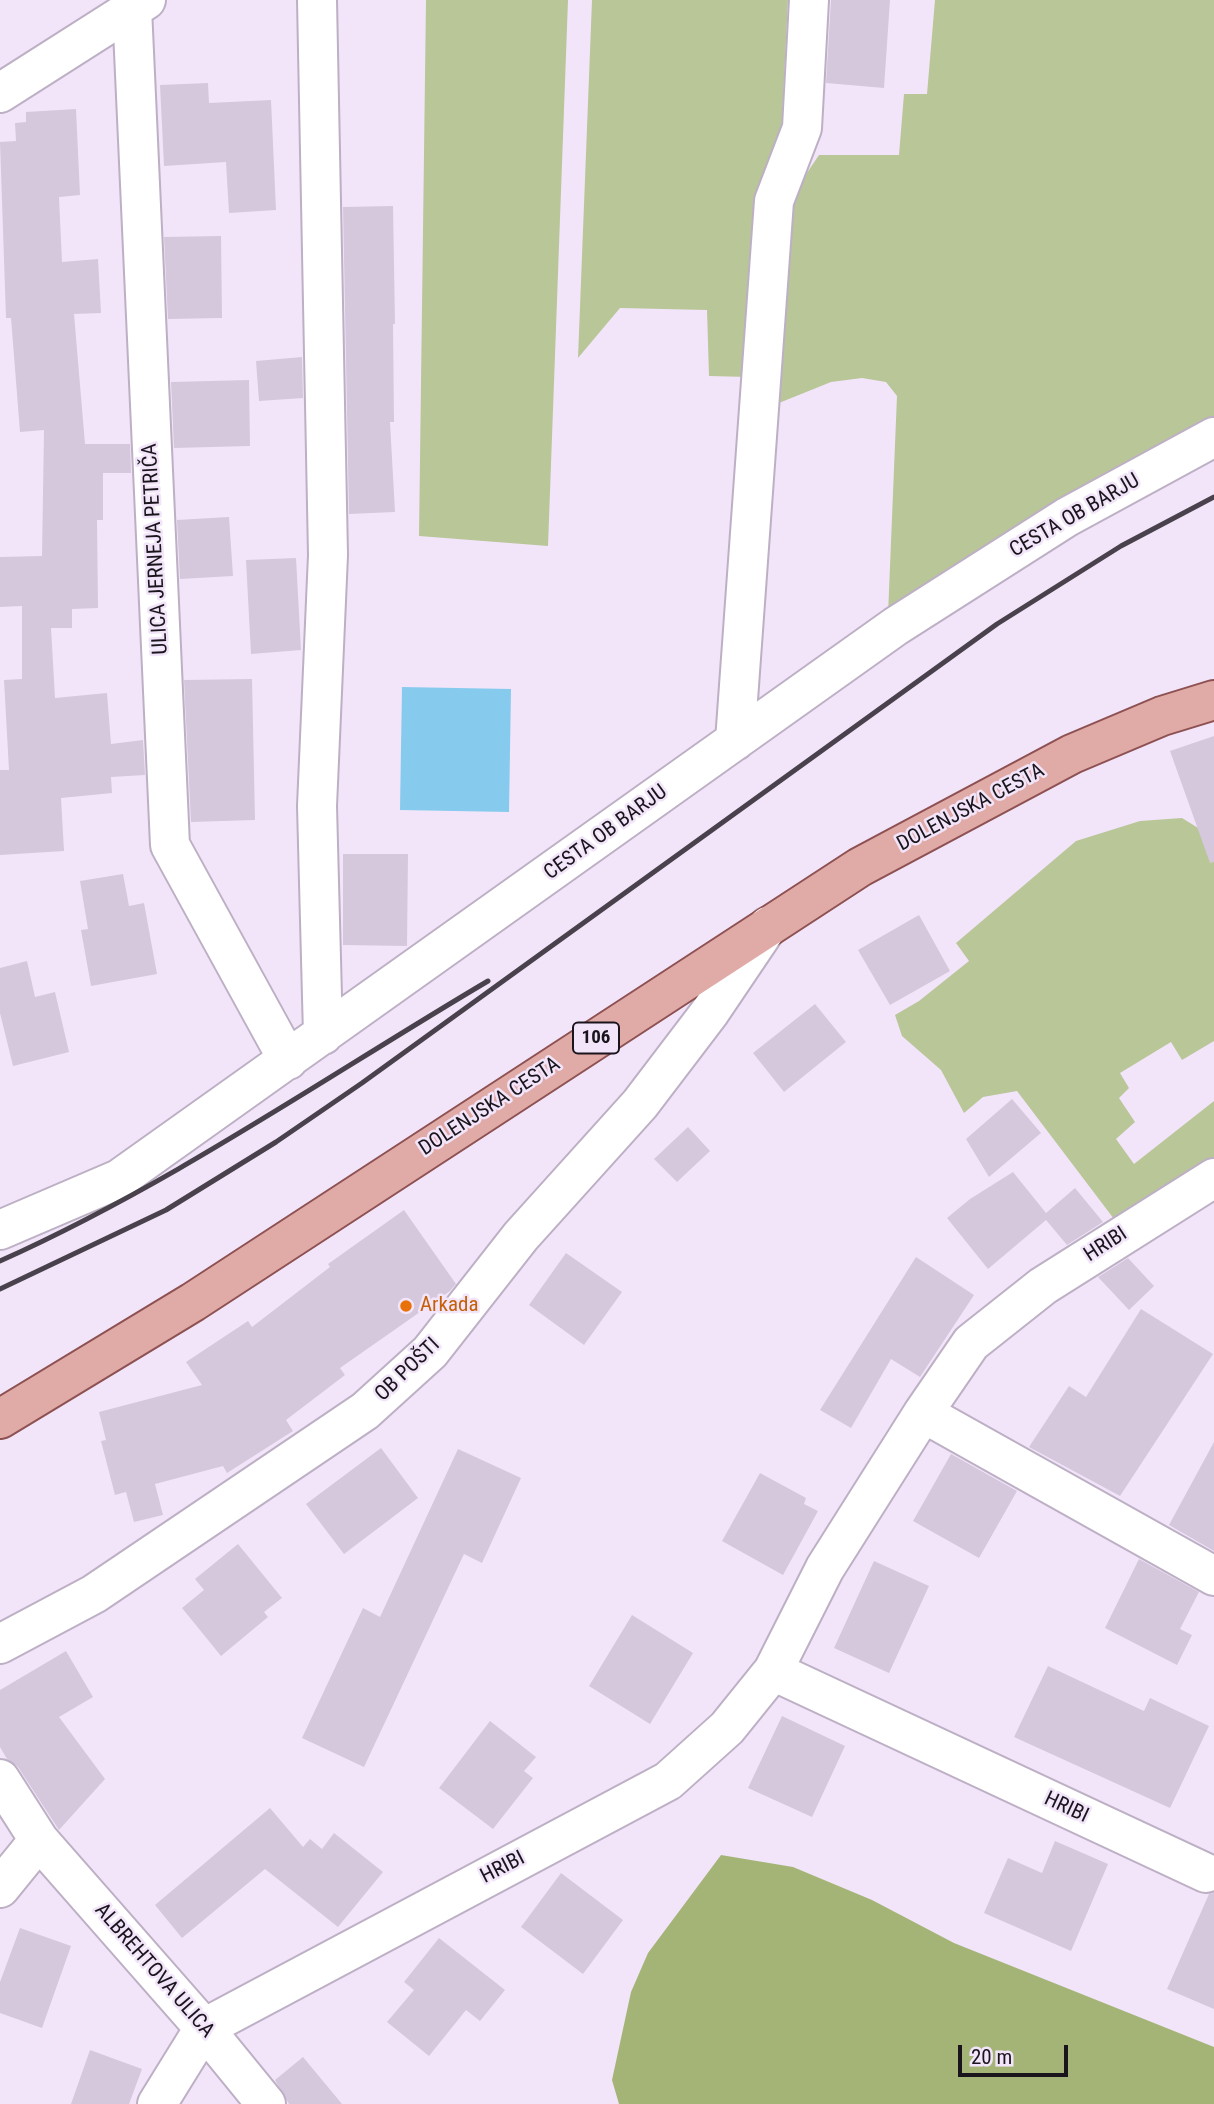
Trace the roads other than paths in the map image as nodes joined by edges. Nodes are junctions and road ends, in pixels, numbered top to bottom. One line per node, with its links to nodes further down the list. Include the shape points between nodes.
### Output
1 (317, 0): 9 (street, via 328,555 317,806)
2 (809, 0): 7 (street, via 802,128 774,201)
3 (139, 4): 4 (street); 10 (street, ULICA JERNEJA PETRIČA, via 170,845)
4 (0, 93)
5 (1214, 437): 7 (street, CESTA OB BARJU, via 1010,553 896,626)
6 (1214, 700): 8 (main road, DOLENJSKA CESTA / 106, via 1161,716 1072,754 860,867)
7 (735, 741): 9 (street, CESTA OB BARJU)
8 (770, 924): 14 (main road, DOLENJSKA CESTA / 106, via 194,1302); 16 (street, OB POŠTI, via 640,1104 521,1236 430,1352 354,1419 94,1594)
9 (323, 1035): 10 (street, CESTA OB BARJU)
10 (288, 1060): 12 (street, CESTA OB BARJU, via 119,1179)
11 (1214, 1178): 13 (street, HRIBI, via 1043,1286 971,1343)
12 (0, 1230)
13 (923, 1413): 15 (street); 17 (street, HRIBI, via 825,1568)
14 (0, 1419)
15 (1214, 1576)
16 (0, 1644)
17 (773, 1671): 20 (street, HRIBI); 22 (street, HRIBI, via 727,1728 668,1781)
18 (0, 1779): 19 (street, ALBREHTOVA ULICA)
19 (39, 1840): 21 (street); 22 (street, ALBREHTOVA ULICA)
20 (1206, 1873)
21 (0, 1888)
22 (204, 2028): 23 (street); 24 (street, ALBREHTOVA ULICA)
23 (157, 2104)
24 (266, 2104)

